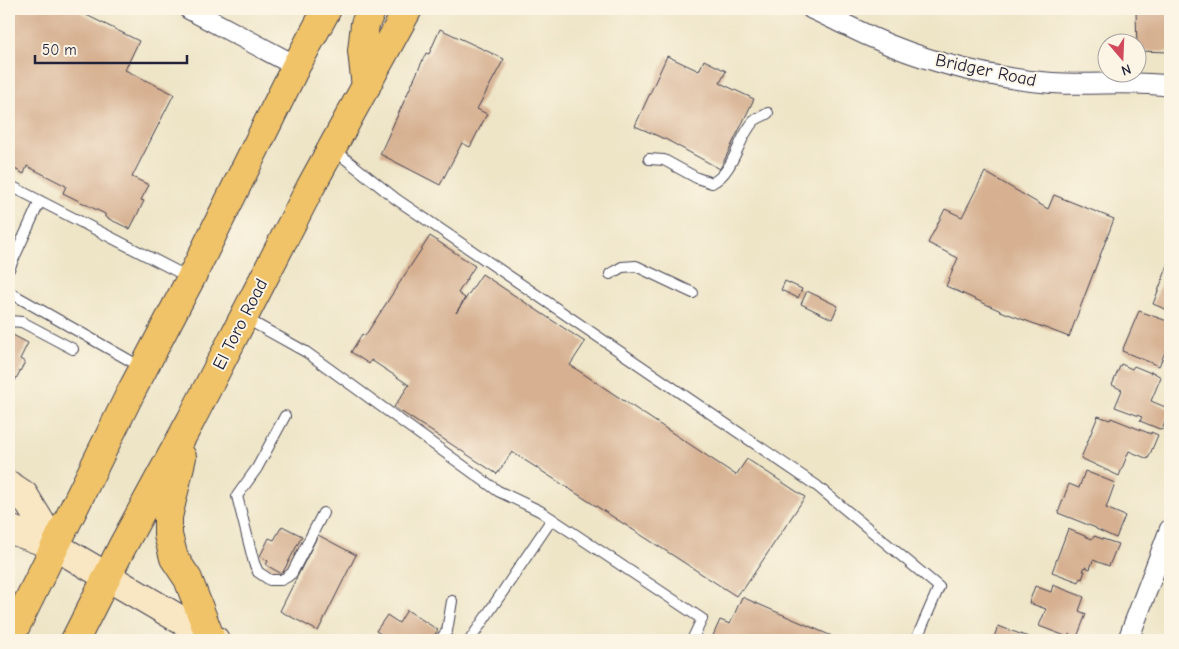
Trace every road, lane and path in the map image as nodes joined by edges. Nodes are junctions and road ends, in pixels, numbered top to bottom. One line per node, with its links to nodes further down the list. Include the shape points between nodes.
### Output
1 (189, 9): 6 (street)
2 (327, 9): 6 (main road)
3 (372, 9): 8 (main road, via 364,24 362,51)
4 (408, 9): 8 (main road, El Toro Road)
5 (812, 9): 7 (street, Bridger Road, via 871,37 972,70 1054,83)
6 (296, 66): 16 (main road)
7 (1170, 86)
8 (366, 87): 10 (main road, El Toro Road)
9 (768, 114): 11 (lane, via 754,121 726,172 712,183 664,160)
10 (332, 148): 19 (main road, El Toro Road); 39 (lane, via 396,199 817,486 939,587)
11 (649, 159)
12 (9, 185): 13 (lane)
13 (40, 201): 14 (lane); 16 (lane)
14 (9, 269)
15 (610, 274): 18 (lane, via 622,267 636,266)
16 (191, 278): 22 (main road)
17 (9, 292): 22 (lane)
18 (693, 293)
19 (244, 317): 24 (main road, El Toro Road); 27 (lane, via 306,352 498,491)
20 (9, 321): 21 (lane, via 22,322)
21 (73, 349)
22 (144, 368): 30 (main road)
23 (286, 416): 26 (lane, via 237,496 258,572 270,580 281,580 292,573)
24 (191, 420): 31 (main road, El Toro Road); 33 (main road, via 168,517 168,534 174,558 188,580)
25 (9, 486): 30 (main road, via 24,495)
26 (323, 513)
27 (552, 519): 37 (lane); 38 (lane, via 702,619)
28 (9, 529): 30 (main road)
29 (1170, 529): 40 (street)
30 (56, 546): 31 (main road); 34 (main road)
31 (107, 575): 33 (main road); 35 (main road, El Toro Road)
32 (452, 601): 36 (lane, via 447,631)
33 (213, 639)
34 (9, 640)
35 (75, 640)
36 (440, 640)
37 (470, 640)
38 (692, 640)
39 (916, 640)
40 (1128, 640)

